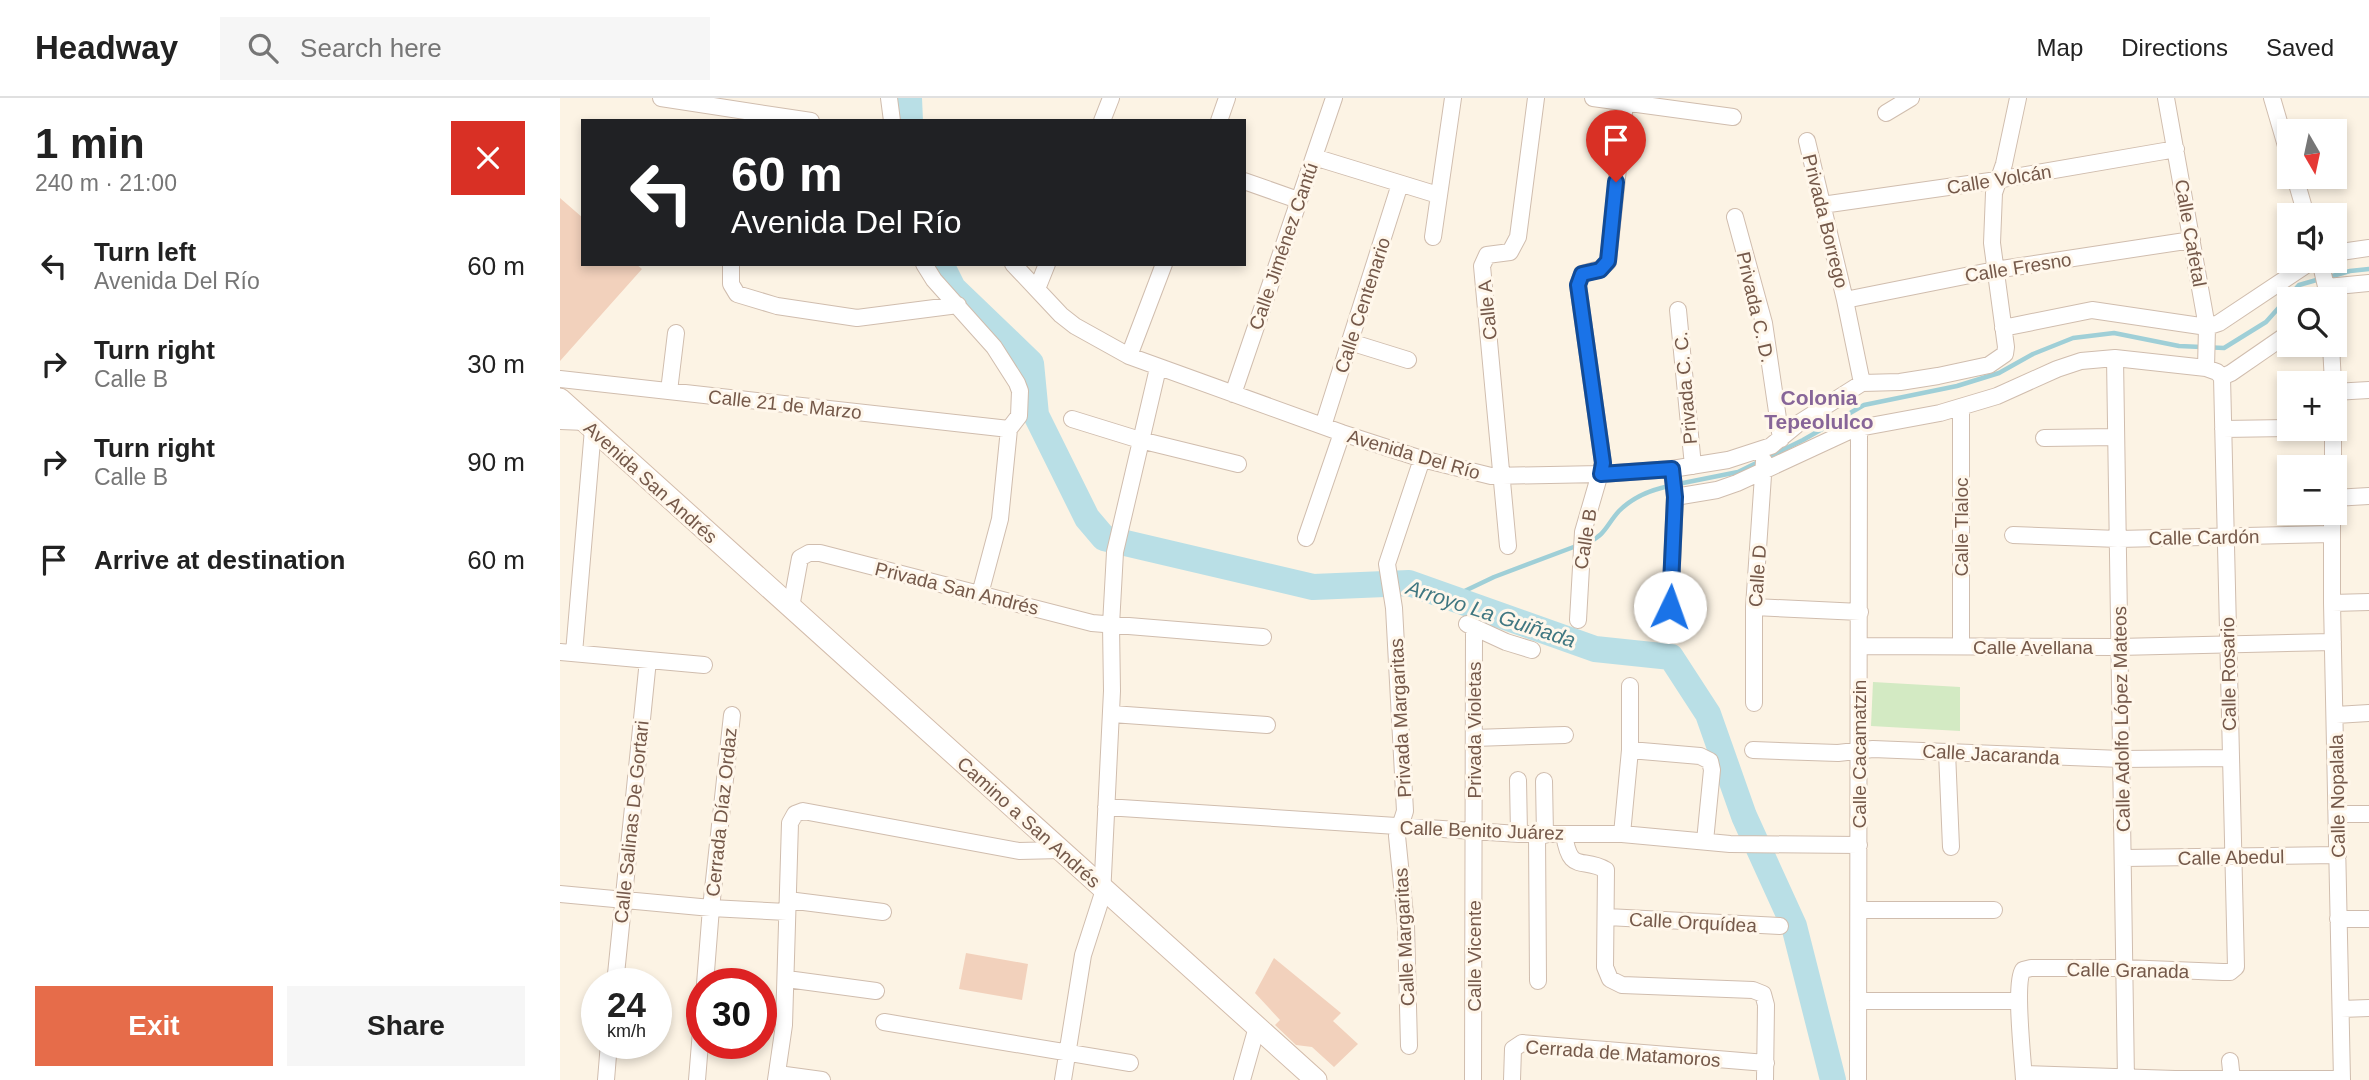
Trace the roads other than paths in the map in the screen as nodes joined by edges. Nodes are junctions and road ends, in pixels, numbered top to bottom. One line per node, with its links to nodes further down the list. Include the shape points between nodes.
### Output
1 (661, 98): 14 (street)
2 (889, 98): 18 (street)
3 (1111, 98): 19 (street)
4 (1227, 98): 20 (street)
5 (1334, 98): 24 (street, Calle Jiménez Cantú)
6 (1453, 98): 28 (street)
7 (1536, 98): 85 (street, Calle A, via 1518,237 1510,252 1488,255 1482,266)
8 (1592, 98): 13 (street)
9 (1911, 98): 15 (street)
10 (2018, 98): 25 (street)
11 (2166, 98): 23 (street, Calle Cafetal)
12 (2272, 98): 21 (street)
13 (1625, 103): 16 (street); 84 (street, Calle B, via 1608,261 1600,270 1582,274 1578,285)
14 (745, 110): 17 (street)
15 (1886, 113)
16 (1733, 117)
17 (796, 119)
18 (892, 119)
19 (1103, 119)
20 (1220, 119)
21 (2278, 119)
22 (1807, 141): 30 (street, Privada Borrego)
23 (2176, 149): 25 (street, Calle Volcán); 33 (street, Calle Cafetal)
24 (1314, 156): 27 (street); 29 (street, Calle Jiménez Cantú)
25 (1997, 180): 30 (street, Calle Volcán); 41 (street, via 1992,243)
26 (1246, 182): 29 (street)
27 (1400, 184): 28 (street); 52 (street, Calle Centenario)
28 (1438, 195): 32 (street)
29 (1298, 200): 64 (street, Calle Jiménez Cantú)
30 (1822, 205): 45 (street, Privada Borrego)
31 (1735, 217): 78 (street, Privada C. D., via 1764,323)
32 (1433, 237)
33 (2192, 240): 41 (street, Calle Fresno); 49 (street, Calle Cafetal)
34 (2369, 248): 35 (street)
35 (2347, 251)
36 (732, 266): 46 (street, via 733,289 777,306 856,318)
37 (924, 266): 46 (street)
38 (1015, 266): 44 (street, Avenida Del Río)
39 (1046, 266): 44 (street)
40 (1163, 266): 53 (street)
41 (1995, 270): 45 (street, Calle Fresno); 48 (street)
42 (2322, 276): 43 (street); 49 (street)
43 (2369, 283)
44 (1037, 289): 53 (street, Avenida Del Río, via 1075,327)
45 (1845, 300): 60 (street, Privada Borrego)
46 (958, 305): 73 (street, via 1017,383 1019,416)
47 (1678, 310): 83 (street, Privada C. C.)
48 (2003, 328): 49 (street, via 2092,310); 60 (street, Avenida Del Río, via 2005,354 1989,365 1920,380)
49 (2207, 331): 56 (street, Calle Cafetal)
50 (677, 333): 62 (street)
51 (2277, 341): 58 (street)
52 (1350, 342): 55 (street); 70 (street, Calle Centenario)
53 (1129, 356): 57 (street, Avenida Del Río)
54 (2115, 358): 56 (street); 66 (street, via 2081,361); 77 (street, Calle Adolfo López Mateos)
55 (1408, 360)
56 (2207, 363): 58 (street)
57 (1158, 368): 64 (street, Avenida Del Río); 79 (street)
58 (2222, 377): 74 (street, Calle Rosario)
59 (560, 379): 62 (street, Calle 21 de Marzo)
60 (1862, 383): 78 (street, Avenida Del Río)
61 (2369, 390): 63 (street)
62 (668, 391): 73 (street, Calle 21 de Marzo)
63 (2347, 391)
64 (1233, 394): 70 (street, Avenida Del Río)
65 (560, 399): 69 (main road, Avenida San Andrés)
66 (1961, 407): 71 (street); 110 (street, Calle Tlaloc)
67 (1072, 419): 79 (street)
68 (560, 421): 69 (street)
69 (589, 426): 96 (main road, Avenida San Andrés); 113 (street)
70 (1323, 426): 75 (street, Avenida Del Río)
71 (1859, 428): 81 (street); 102 (street, Calle Cacamatzin)
72 (2277, 428): 74 (street)
73 (1009, 429): 97 (street, via 1000,519)
74 (2223, 429): 93 (street, Calle Rosario)
75 (1342, 433): 80 (street, Avenida Del Río); 92 (street)
76 (2044, 438): 77 (street)
77 (2116, 438): 94 (street, Calle Adolfo López Mateos)
78 (1781, 439): 81 (street, Avenida Del Río)
79 (1140, 440): 82 (street); 104 (street, via 1115,552)
80 (1422, 459): 85 (street, Avenida Del Río); 136 (street, Privada Margaritas, via 1387,565 1405,811)
81 (1764, 460): 83 (street, Avenida Del Río); 86 (street, via 1751,477 1717,490); 101 (street, Calle D)
82 (1238, 464)
83 (1693, 466): 86 (street, Avenida Del Río)
84 (1601, 474): 85 (street, Avenida Del Río); 86 (street, Avenida Del Río); 103 (street, Calle B, via 1583,532)
85 (1503, 477): 95 (street, Calle A)
86 (1674, 485): 105 (street)
87 (2369, 496): 88 (street)
88 (2347, 497)
89 (2332, 525): 90 (street, Calle Nopalala)
90 (2332, 534): 93 (street, Calle Cardón); 99 (street, Calle Nopalala)
91 (2013, 536): 94 (street, Calle Cardón)
92 (1306, 538)
93 (2225, 538): 94 (street, Calle Cardón); 108 (street, Calle Rosario)
94 (2118, 539): 111 (street, Calle Adolfo López Mateos)
95 (1507, 546)
96 (741, 565): 100 (main road, Camino a San Andrés)
97 (981, 594): 100 (street, Privada San Andrés, via 820,553 803,554); 104 (street, Privada San Andrés)
98 (2369, 602): 99 (street)
99 (2332, 603): 107 (street, Calle Nopalala)
100 (791, 607): 145 (main road, Camino a San Andrés)
101 (1754, 607): 102 (street); 117 (street, Calle D)
102 (1860, 612): 109 (street, Calle Cacamatzin)
103 (1578, 620)
104 (1111, 625): 106 (street, Privada San Andrés); 119 (street)
105 (1669, 635)
106 (1263, 637)
107 (2333, 642): 108 (street, Calle Avellana); 121 (street, Calle Nopalala)
108 (2227, 644): 111 (street, Calle Avellana); 129 (street, Calle Rosario)
109 (1860, 646): 110 (street, Calle Avellana); 127 (street, Calle Cacamatzin)
110 (1961, 646): 111 (street, Calle Avellana)
111 (2118, 647): 130 (street, Calle Adolfo López Mateos)
112 (1532, 650): 124 (street, Privada Violetas, via 1471,627)
113 (564, 654): 114 (street)
114 (648, 660): 115 (street); 151 (street, Calle Salinas De Gortari)
115 (704, 665)
116 (1630, 685): 125 (street)
117 (1754, 703)
118 (2369, 713): 121 (street)
119 (1112, 714): 122 (street); 133 (street)
120 (732, 715): 153 (street, Cerrada Díaz Ordaz)
121 (2336, 715): 134 (street, Calle Nopalala)
122 (1267, 725)
123 (1565, 734): 124 (street)
124 (1474, 738): 137 (street, Privada Violetas)
125 (1630, 750): 140 (street); 142 (street, via 1700,755 1710,761)
126 (1753, 750): 127 (street, Calle Jacaranda)
127 (1857, 750): 128 (street, Calle Jacaranda); 143 (street, Calle Cacamatzin)
128 (1947, 752): 130 (street, Calle Jacaranda); 144 (street)
129 (2230, 758): 130 (street, Calle Jacaranda); 147 (street, Calle Rosario)
130 (2121, 759): 148 (street, Calle Adolfo López Mateos)
131 (1518, 780): 138 (street)
132 (1544, 781): 141 (street)
133 (1106, 807): 136 (street, Calle Benito Juárez); 149 (street)
134 (2338, 814): 135 (street); 146 (street, Calle Nopalala)
135 (2369, 814)
136 (1400, 828): 137 (street, Calle Benito Juárez); 174 (street, Calle Margaritas)
137 (1474, 831): 138 (street, Calle Benito Juárez); 192 (street, Calle Vicente)
138 (1519, 834): 141 (street, Calle Benito Juárez)
139 (1564, 834): 140 (street, Calle Benito Juárez); 141 (street, Calle Benito Juárez); 157 (street, Calle Orquídea, via 1574,860 1606,870)
140 (1622, 834): 142 (street, Calle Benito Juárez)
141 (1541, 835): 166 (street)
142 (1705, 842): 143 (street, Calle Benito Juárez)
143 (1859, 845): 154 (street, Calle Cacamatzin)
144 (1951, 847)
145 (1061, 850): 149 (main road, Camino a San Andrés); 152 (street, via 1019,851 803,811 790,823)
146 (2338, 855): 147 (street, Calle Abedul); 158 (street, Calle Nopalala)
147 (2232, 857): 148 (street, Calle Abedul); 164 (street, Calle Rosario, via 2237,963)
148 (2124, 858): 163 (street, Calle Adolfo López Mateos)
149 (1103, 887): 173 (main road, Camino a San Andrés); 175 (street, via 1083,955)
150 (560, 894): 151 (street)
151 (623, 899): 153 (street); 161 (street, Calle Salinas De Gortari)
152 (788, 906): 153 (street); 156 (street); 165 (street)
153 (710, 908): 162 (street, Cerrada Díaz Ordaz)
154 (1858, 910): 155 (street); 169 (street, Calle Cacamatzin)
155 (1994, 910)
156 (883, 912)
157 (1607, 917): 160 (street, Calle Orquídea); 180 (street, Calle Orquídea, via 1605,967 1610,979 1622,985 1763,994)
158 (2338, 919): 159 (street); 171 (street, Calle Nopalala)
159 (2369, 919)
160 (1780, 926)
161 (617, 968)
162 (706, 968)
163 (2124, 968): 164 (street, Calle Granada); 168 (street, Calle Granada, via 2023,970); 184 (street, Calle Adolfo López Mateos)
164 (2233, 971)
165 (787, 979): 167 (street); 182 (street)
166 (1538, 981)
167 (876, 991)
168 (2019, 1000): 169 (street); 183 (street)
169 (1858, 1001): 195 (street, Calle Cacamatzin)
170 (2369, 1008): 171 (street)
171 (2341, 1009): 185 (street, Calle Nopalala)
172 (884, 1022): 175 (street)
173 (1257, 1027): 181 (main road, Camino a San Andrés); 190 (street)
174 (1409, 1046)
175 (1067, 1052): 179 (street); 189 (street)
176 (608, 1059): 186 (street)
177 (699, 1059): 187 (street)
178 (2230, 1061): 196 (street)
179 (1130, 1063)
180 (1766, 1063): 193 (street, Cerrada de Matamoros, via 1522,1043 1513,1049); 194 (street)
181 (1299, 1072): 191 (main road, Camino a San Andrés)
182 (777, 1077): 188 (street)
183 (2024, 1077): 184 (street)
184 (2126, 1079): 196 (street)
185 (2342, 1079): 196 (street)
186 (606, 1080)
187 (697, 1080)
188 (822, 1080)
189 (1063, 1080)
190 (1241, 1080)
191 (1316, 1080)
192 (1473, 1080)
193 (1512, 1080)
194 (1765, 1080)
195 (1858, 1080)
196 (2232, 1080)

